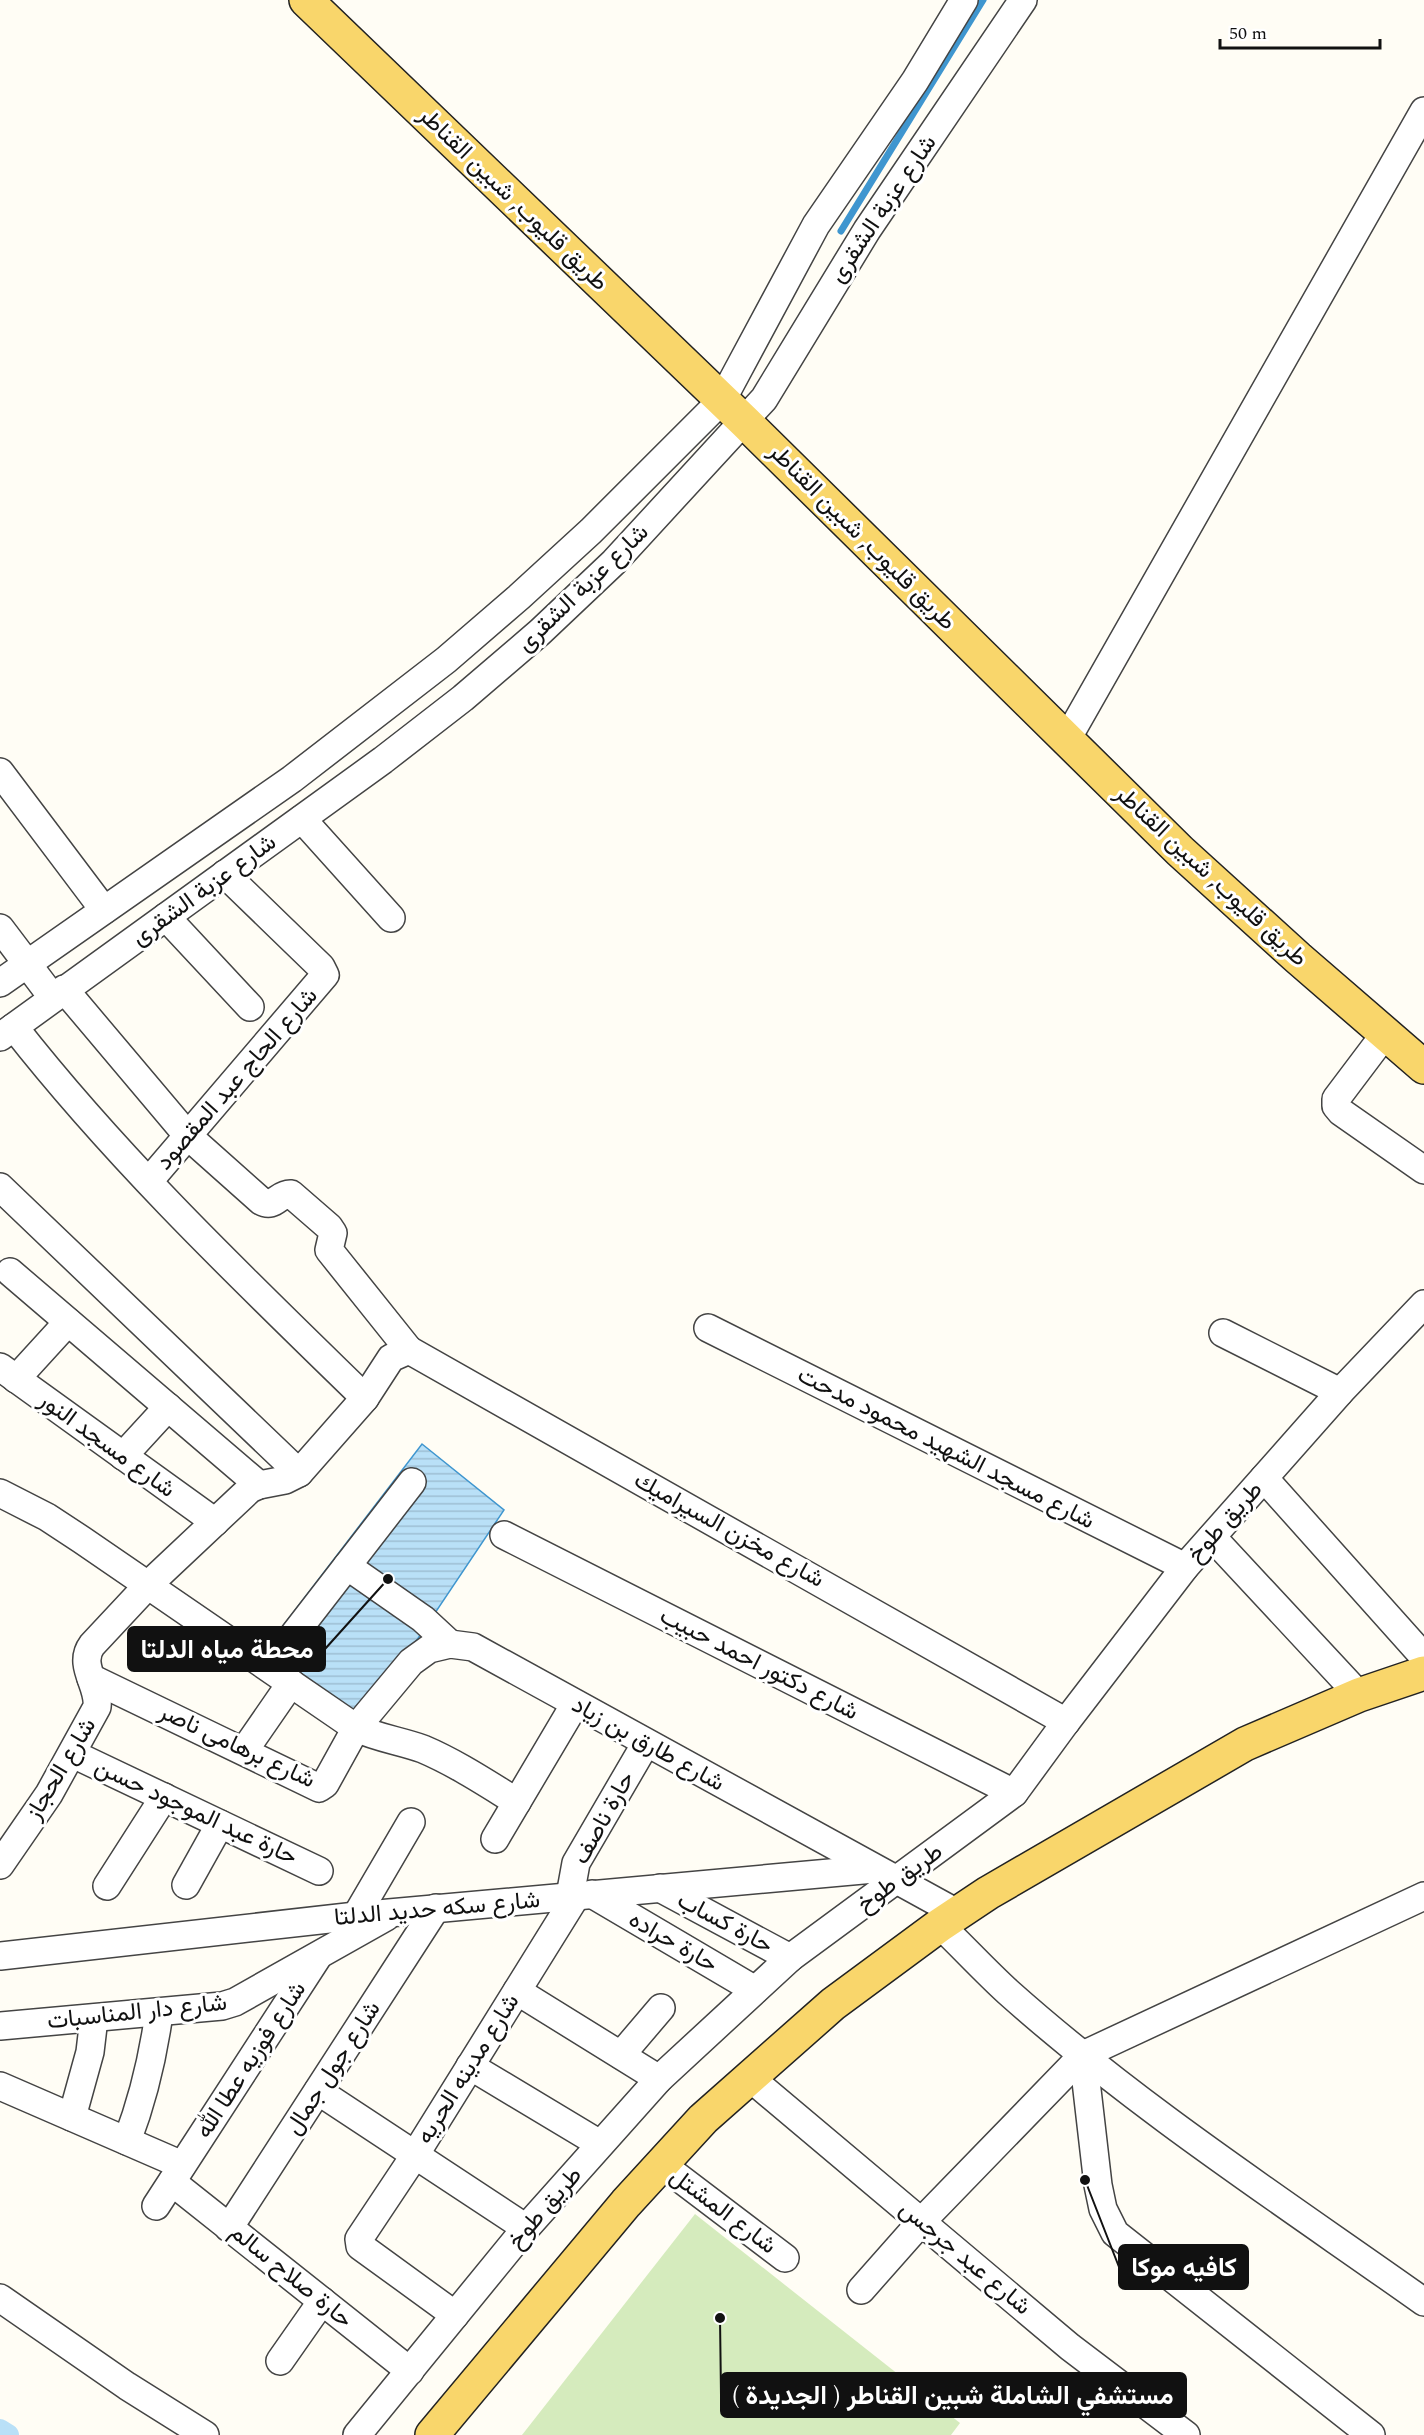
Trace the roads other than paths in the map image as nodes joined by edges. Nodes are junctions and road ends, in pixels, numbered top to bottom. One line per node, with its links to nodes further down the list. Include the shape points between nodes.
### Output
1 (306, 0): 5 (main road, طريق قليوب, شبين القناطر)
2 (964, 0): 5 (street, شارع عزبة الشقرى, via 909,90 810,235)
3 (1023, 0): 6 (street, شارع عزبة الشقرى, via 842,269 781,375)
4 (1424, 111): 7 (street)
5 (722, 400): 6 (main road, طريق قليوب, شبين القناطر); 11 (street, شارع عزبة الشقرى, via 591,531 446,660 292,779)
6 (745, 422): 7 (main road, طريق قليوب, شبين القناطر); 9 (street, شارع عزبة الشقرى, via 614,562 540,632 454,705)
7 (1067, 739): 20 (main road, طريق قليوب, شبين القناطر, via 1180,851)
8 (0, 772): 11 (street)
9 (302, 819): 10 (street, شارع عزبة الشقرى); 13 (street)
10 (225, 874): 12 (street, شارع عزبة الشقرى); 22 (street, شارع الحاج عبد المقصود, via 325,975)
11 (104, 910): 15 (street, شارع عزبة الشقرى)
12 (166, 917): 17 (street, شارع عزبة الشقرى); 18 (street)
13 (391, 918)
14 (0, 928): 15 (street)
15 (27, 964): 16 (street, شارع عزبة الشقرى); 17 (street)
16 (0, 982)
17 (58, 993): 19 (street, شارع عزبة الشقرى); 22 (street)
18 (250, 1007)
19 (7, 1032): 24 (street)
20 (1385, 1034): 21 (main road, طريق قليوب, شبين القناطر); 23 (street, via 1336,1099 1336,1106)
21 (1424, 1067)
22 (188, 1136): 24 (street, شارع الحاج عبد المقصود); 31 (street, via 261,1201 275,1203 291,1194 329,1227 333,1233 329,1250)
23 (1424, 1170)
24 (149, 1181): 34 (street)
25 (0, 1187): 37 (street)
26 (10, 1272): 28 (street)
27 (1424, 1304): 33 (street, طريق طوخ)
28 (68, 1322): 32 (street); 35 (street)
29 (708, 1328): 46 (street, شارع مسجد الشهيد محمود مدحت)
30 (1222, 1333): 33 (street)
31 (400, 1354): 34 (street); 56 (street, شارع مخزن السيراميك)
32 (8, 1373): 36 (street, شارع مسجد النور)
33 (1340, 1392): 38 (street, طريق طوخ)
34 (365, 1398): 37 (street)
35 (168, 1407): 36 (street); 40 (street)
36 (123, 1456): 42 (street, شارع مسجد النور)
37 (299, 1473): 40 (street)
38 (1263, 1478): 44 (street, طريق طوخ); 50 (street)
39 (412, 1482): 45 (street)
40 (259, 1485): 42 (street, شارع الحجاز)
41 (0, 1493): 47 (street, via 47,1517)
42 (215, 1522): 47 (street, شارع الحجاز)
43 (504, 1535): 61 (street, شارع دكتور احمد حبيب)
44 (1212, 1537): 46 (street, طريق طوخ); 54 (street)
45 (347, 1566): 48 (street); 49 (street, via 423,1619)
46 (1185, 1567): 56 (street, طريق طوخ)
47 (148, 1584): 52 (street, شارع الحجاز, via 88,1650 86,1663); 53 (street)
48 (292, 1637)
49 (450, 1644): 55 (street, شارع طارق بن زياد, via 472,1647); 57 (street, via 429,1649 411,1662)
50 (1424, 1657)
51 (1424, 1674): 54 (main road)
52 (91, 1678): 59 (street, شارع برهامى ناصر); 60 (street, شارع الحجاز, via 97,1707)
53 (291, 1683): 57 (street); 59 (street)
54 (1359, 1695): 78 (main road, via 1245,1744)
55 (575, 1704): 58 (street, شارع طارق بن زياد); 63 (street)
56 (1066, 1722): 61 (street, طريق طوخ)
57 (356, 1728): 59 (street, شارع برهامى ناصر, via 320,1788); 63 (street, via 439,1756)
58 (646, 1743): 69 (street, شارع طارق بن زياد); 73 (street, حارة ناصف, via 576,1863)
59 (244, 1751)
60 (73, 1754): 62 (street, حارة عبد الموجود حسن); 67 (street, شارع الحجاز)
61 (1014, 1793): 69 (street, طريق طوخ)
62 (164, 1797): 65 (street, حارة عبد الموجود حسن); 71 (street)
63 (517, 1802): 66 (street)
64 (411, 1822): 77 (street)
65 (220, 1824): 68 (street, حارة عبد الموجود حسن); 70 (street)
66 (495, 1839)
67 (0, 1865)
68 (319, 1871)
69 (885, 1875): 72 (street, شارع سكه حديد الدلتا); 78 (street, شارع طارق بن زياد); 81 (street, طريق طوخ)
70 (186, 1885)
71 (107, 1886)
72 (660, 1888): 73 (street, شارع سكه حديد الدلتا); 81 (street, حارة كساب)
73 (579, 1895): 75 (street, شارع سكه حديد الدلتا); 82 (street, حارة حراده); 83 (street, شارع مدينه الحريه)
74 (1424, 1896): 89 (street)
75 (436, 1908): 76 (street, شارع سكه حديد الدلتا); 94 (street, شارع جول جمال)
76 (395, 1912): 77 (street, شارع سكه حديد الدلتا); 79 (street, شارع دار المناسبات)
77 (356, 1916): 80 (street, شارع سكه حديد الدلتا)
78 (949, 1919): 89 (street, شارع طارق بن زياد, via 1008,1991); 91 (main road, via 833,2004)
79 (319, 1955): 85 (street, شارع دار المناسبات, via 235,2002); 100 (street, شارع فوزيه عطا الله)
80 (0, 1956)
81 (790, 1958): 82 (street, طريق طوخ)
82 (755, 1990): 92 (street, طريق طوخ)
83 (517, 1991): 88 (street); 90 (street, شارع مدينه الحريه)
84 (661, 2008): 88 (street)
85 (159, 2013): 86 (street, شارع دار المناسبات); 96 (street, via 148,2078)
86 (94, 2018): 87 (street, شارع دار المناسبات); 95 (street, via 88,2063)
87 (0, 2026)
88 (621, 2055): 92 (street)
89 (1083, 2055): 102 (street); 109 (street, شارع طارق بن زياد, via 1174,2125); 119 (street, via 1098,2185 1103,2209 1115,2233)
90 (470, 2066): 97 (street); 98 (street, شارع مدينه الحريه)
91 (748, 2077): 99 (main road); 102 (street, شارع عبد جرجس)
92 (659, 2079): 97 (street, طريق طوخ)
93 (0, 2085): 95 (street, حارة صلاح سالم)
94 (318, 2091): 98 (street); 103 (street, شارع جول جمال)
95 (72, 2117): 96 (street, حارة صلاح سالم)
96 (128, 2141): 100 (street, حارة صلاح سالم)
97 (600, 2144): 104 (street, طريق طوخ)
98 (415, 2155): 104 (street); 110 (street, شارع مدينه الحريه, via 358,2242)
99 (661, 2164): 105 (street, شارع المشتل); 117 (main road)
100 (177, 2174): 101 (street, شارع فوزيه عطا الله); 103 (street, حارة صلاح سالم)
101 (156, 2206)
102 (922, 2222): 106 (street); 118 (street, شارع عبد جرجس, via 1070,2347)
103 (230, 2228): 108 (street, حارة صلاح سالم)
104 (526, 2228): 110 (street, طريق طوخ)
105 (785, 2258)
106 (861, 2290)
107 (0, 2298): 115 (street)
108 (322, 2301): 112 (street); 113 (street, حارة صلاح سالم)
109 (1424, 2302)
110 (455, 2315): 113 (street, طريق طوخ)
111 (0, 2316): 114 (street)
112 (280, 2361)
113 (410, 2371): 116 (street, طريق طوخ)
114 (170, 2435)
115 (205, 2435)
116 (357, 2435)
117 (432, 2435)
118 (1186, 2435)
119 (1371, 2435)

